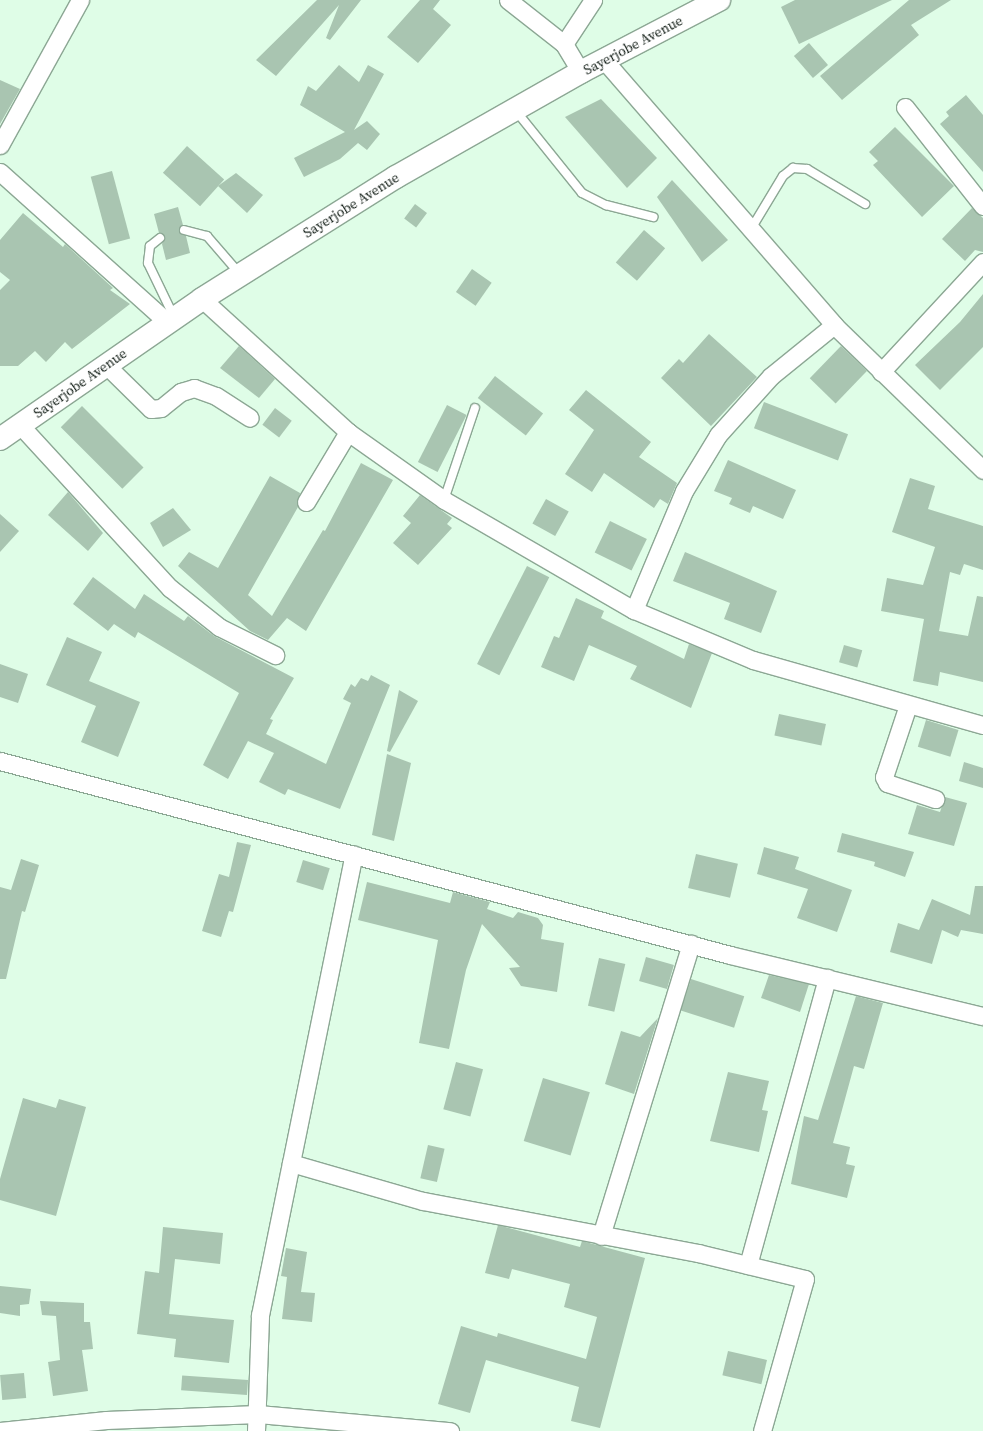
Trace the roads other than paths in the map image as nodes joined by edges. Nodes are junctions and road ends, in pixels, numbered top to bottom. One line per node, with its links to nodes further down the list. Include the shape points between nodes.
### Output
1 (80, 0): 10 (street)
2 (508, 0): 5 (street)
3 (593, 0): 5 (street)
4 (719, 0): 6 (main road, Sayerjobe Avenue)
5 (564, 44): 7 (street)
6 (604, 60): 7 (main road, Sayerjobe Avenue); 15 (street)
7 (581, 72): 9 (main road, Sayerjobe Avenue)
8 (904, 107): 13 (street)
9 (515, 110): 14 (lane, via 582,193 606,205); 19 (main road, Sayerjobe Avenue, via 396,177)
10 (0, 145)
11 (0, 172): 21 (street)
12 (865, 204): 15 (lane, via 807,169 793,168 783,176)
13 (983, 206)
14 (653, 217)
15 (751, 229): 22 (street)
16 (184, 230): 19 (lane, via 207,236)
17 (160, 238): 21 (lane, via 150,246 148,263)
18 (983, 262): 24 (street)
19 (240, 275): 20 (main road, Sayerjobe Avenue)
20 (202, 299): 21 (main road, Sayerjobe Avenue); 28 (street)
21 (171, 320): 23 (main road, Sayerjobe Avenue)
22 (834, 325): 24 (street); 33 (street, via 771,376 718,435 684,491)
23 (106, 365): 26 (street, via 151,409 161,408 181,392 194,388 216,396); 27 (main road, Sayerjobe Avenue)
24 (881, 372): 30 (street)
25 (475, 408): 31 (lane)
26 (250, 418)
27 (20, 425): 29 (main road, Sayerjobe Avenue); 34 (street, via 170,588 219,627)
28 (348, 432): 31 (street); 32 (street)
29 (0, 438)
30 (983, 470)
31 (444, 500): 33 (street)
32 (306, 502)
33 (634, 610): 35 (street, via 753,660)
34 (275, 655)
35 (908, 705): 36 (street); 38 (street, via 884,777 887,783)
36 (983, 725)
37 (0, 762): 39 (street)
38 (935, 800)
39 (354, 854): 40 (street); 43 (street)
40 (692, 944): 41 (street); 44 (street)
41 (828, 978): 42 (street); 45 (street)
42 (983, 1016)
43 (290, 1163): 44 (street, via 423,1201); 46 (street, via 260,1315)
44 (601, 1236): 45 (street)
45 (748, 1265): 50 (street, via 805,1279)
46 (258, 1414): 47 (street, via 106,1420); 48 (street); 49 (street)
47 (0, 1431)
48 (256, 1431)
49 (450, 1431)
50 (762, 1431)

